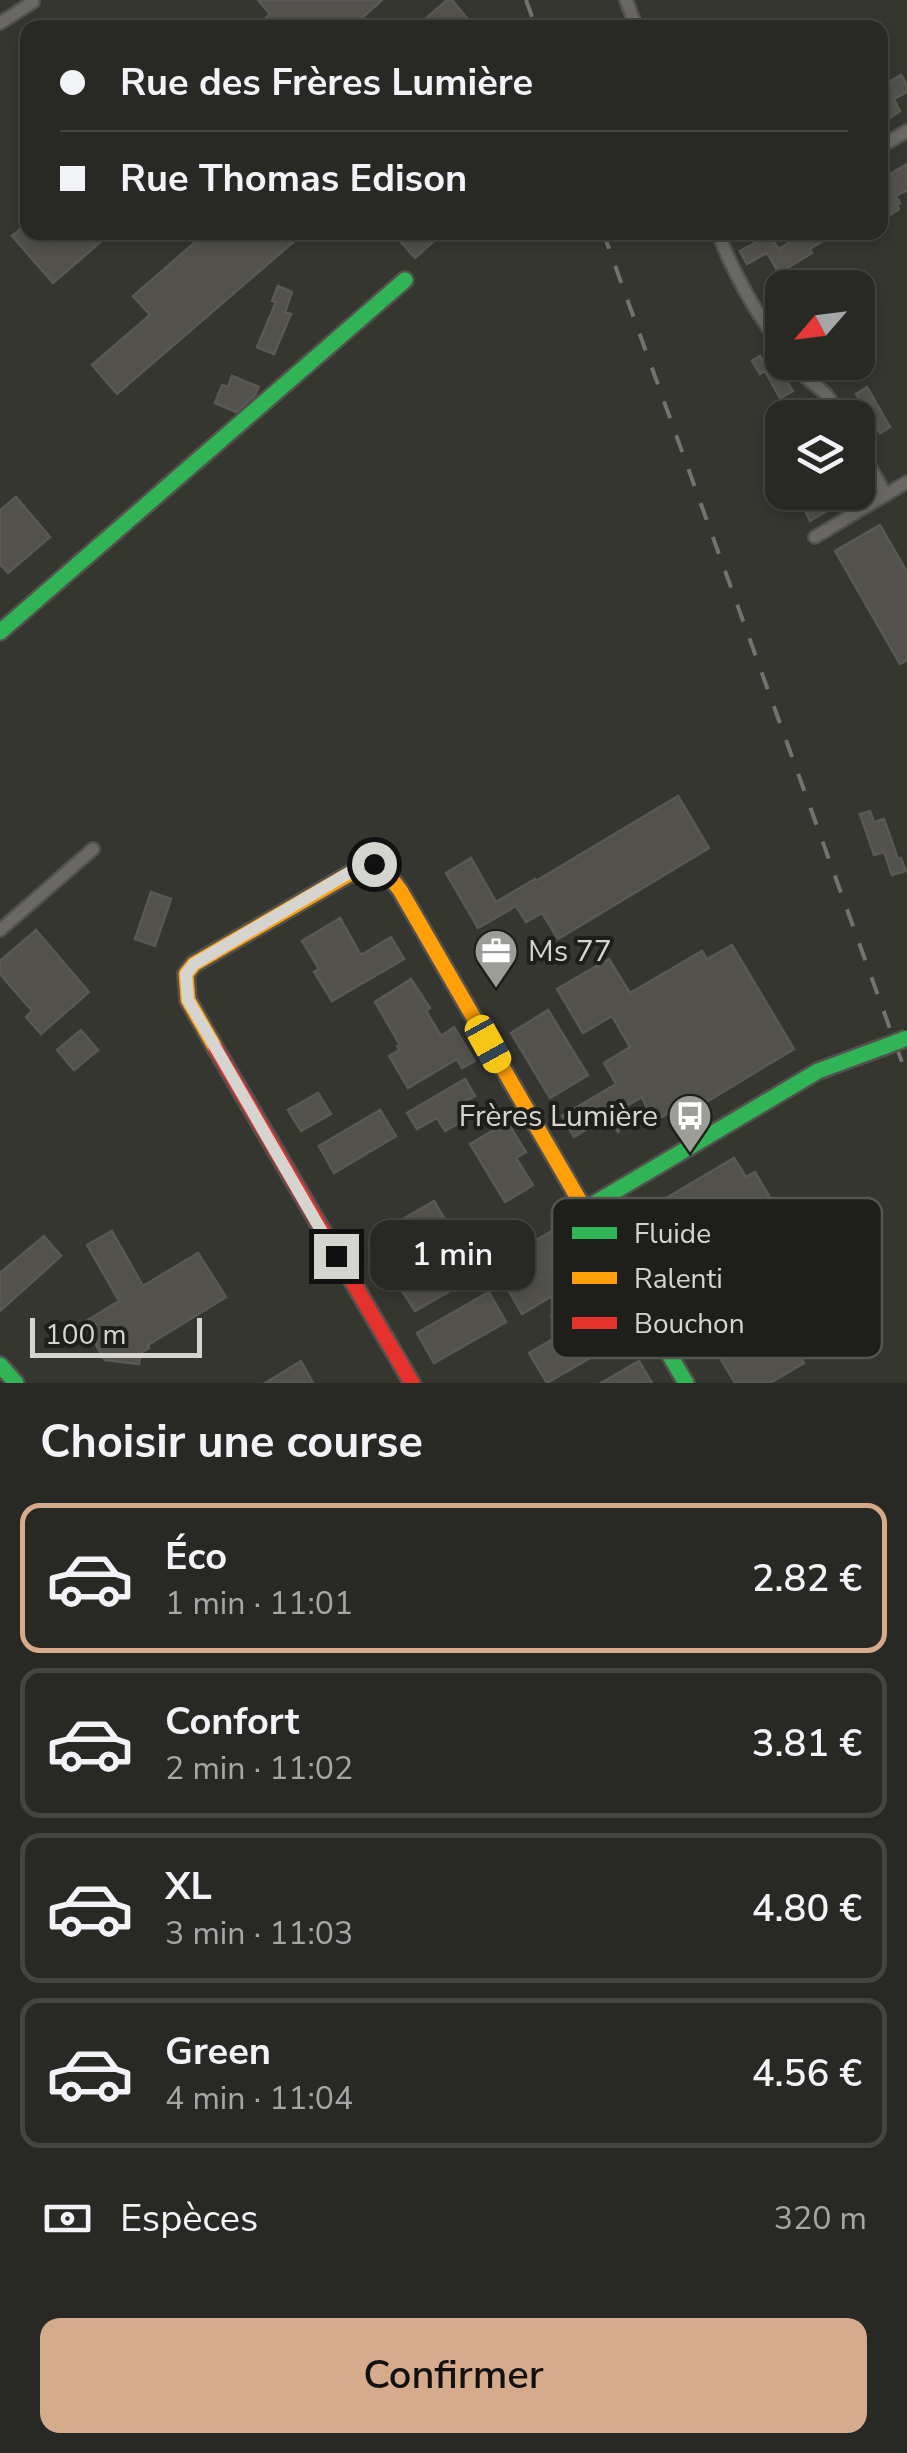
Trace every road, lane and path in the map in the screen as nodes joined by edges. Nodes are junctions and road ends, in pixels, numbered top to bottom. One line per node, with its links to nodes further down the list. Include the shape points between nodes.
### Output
1 (34, 2): 2 (street)
2 (0, 23)
3 (722, 240): 5 (street)
4 (405, 280): 12 (street)
5 (765, 322)
6 (808, 380): 7 (street)
7 (830, 400)
8 (875, 476): 10 (street)
9 (907, 482): 10 (street)
10 (886, 495): 11 (street)
11 (815, 537)
12 (0, 632)
13 (93, 849): 14 (street)
14 (0, 930)
15 (907, 1038): 17 (street, bridge, via 818,1071)
16 (579, 1198): 21 (street, via 384,870 365,864 194,964 186,974 188,1000)
17 (602, 1198)
18 (672, 1358): 22 (street)
19 (0, 1365): 20 (street)
20 (16, 1383)
21 (412, 1383)
22 (686, 1383)

